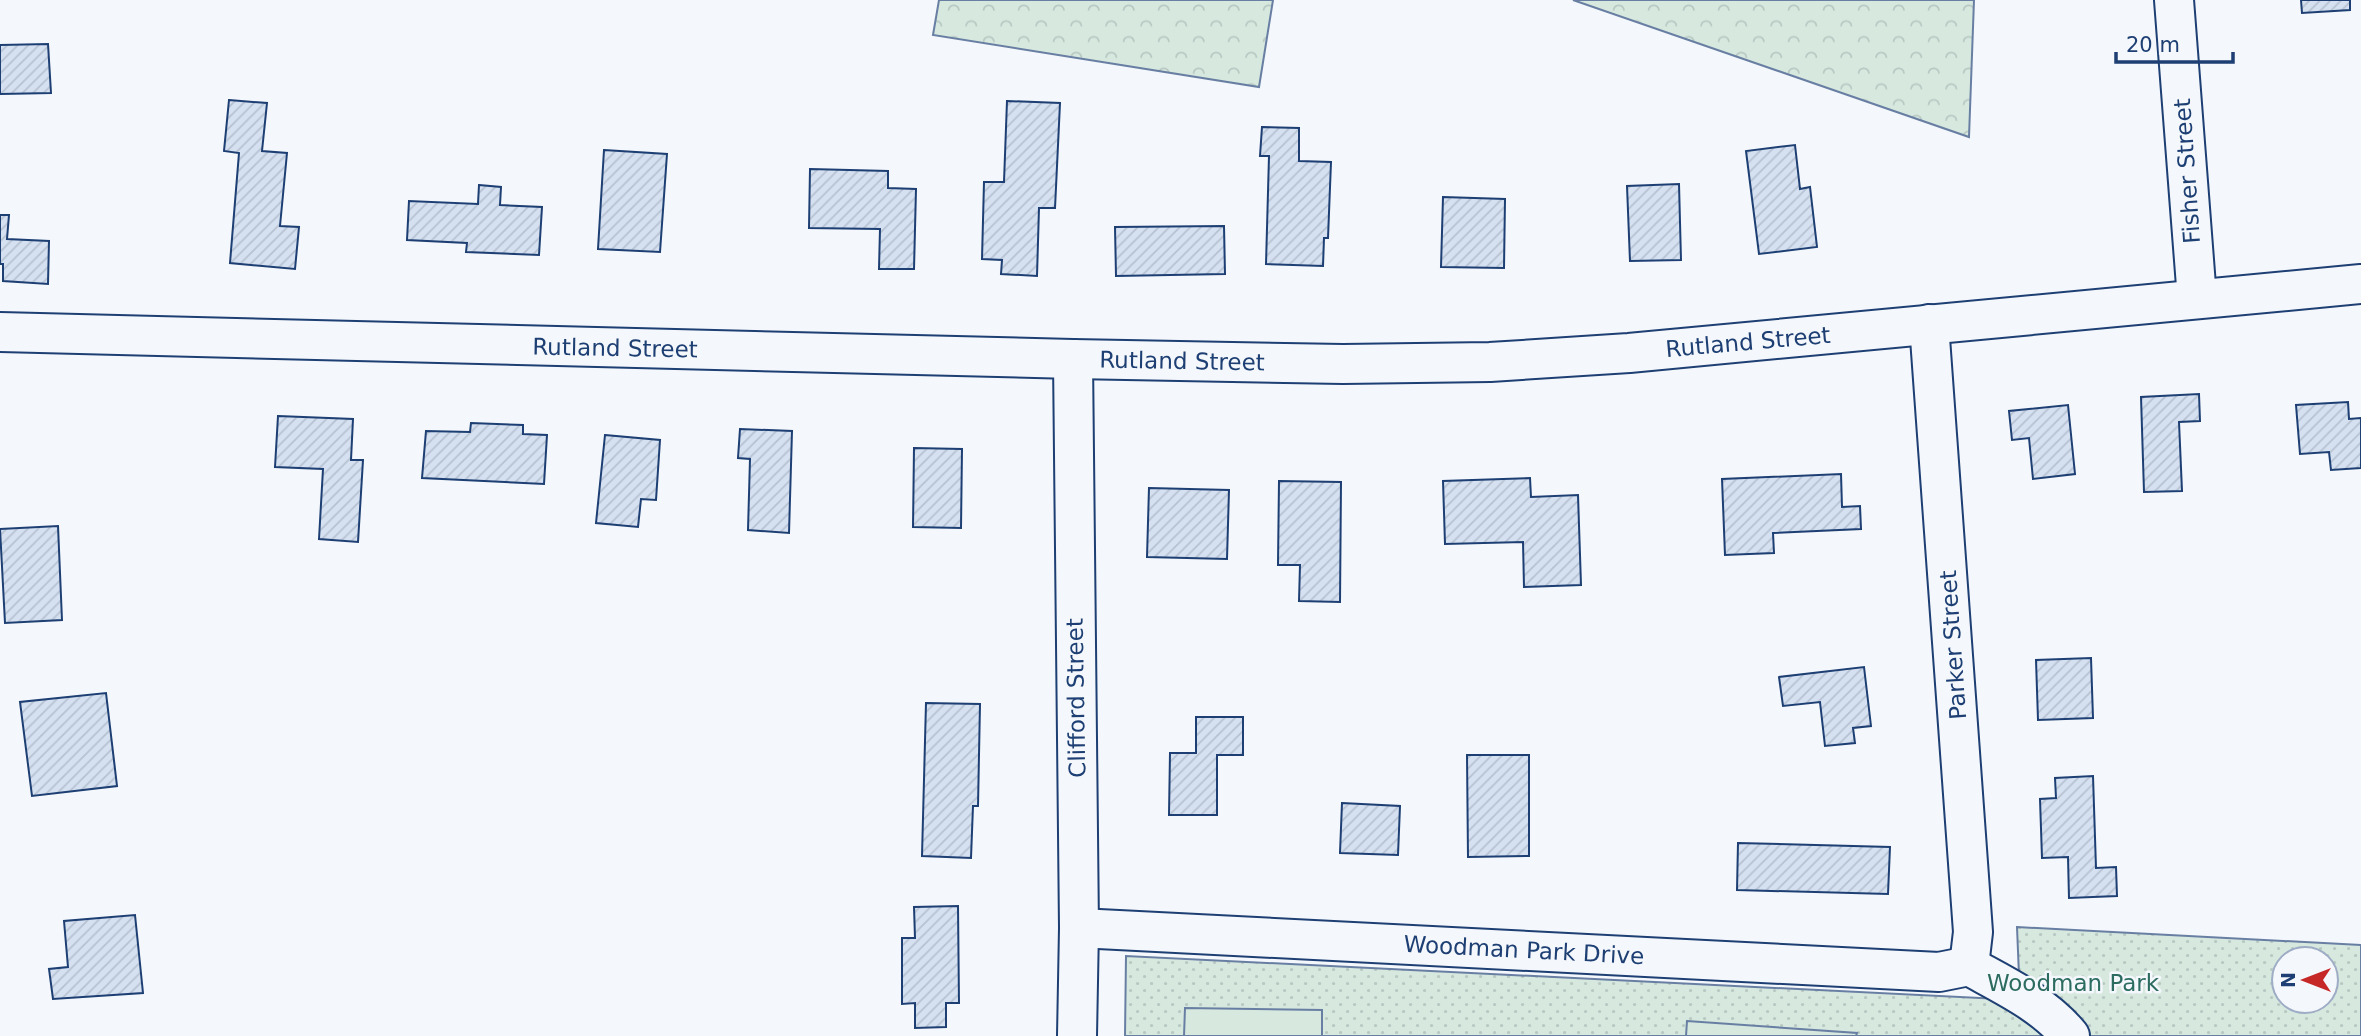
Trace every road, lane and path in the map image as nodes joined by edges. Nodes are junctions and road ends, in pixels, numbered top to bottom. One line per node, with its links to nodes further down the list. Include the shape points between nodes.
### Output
1 (2174, 0): 3 (street, Fisher Street)
2 (2361, 284): 3 (street, Rutland Street)
3 (2197, 299): 4 (street, Rutland Street)
4 (1929, 324): 6 (street, Rutland Street, via 1490,362); 8 (street, Parker Street, via 1973,932)
5 (0, 332): 6 (street, Rutland Street)
6 (1073, 359): 7 (street, Clifford Street)
7 (1079, 928): 8 (street, Woodman Park Drive, via 1939,972); 9 (street, Clifford Street)
8 (1969, 966): 10 (street, via 2057,1020)
9 (1077, 1036)
10 (2070, 1036)

